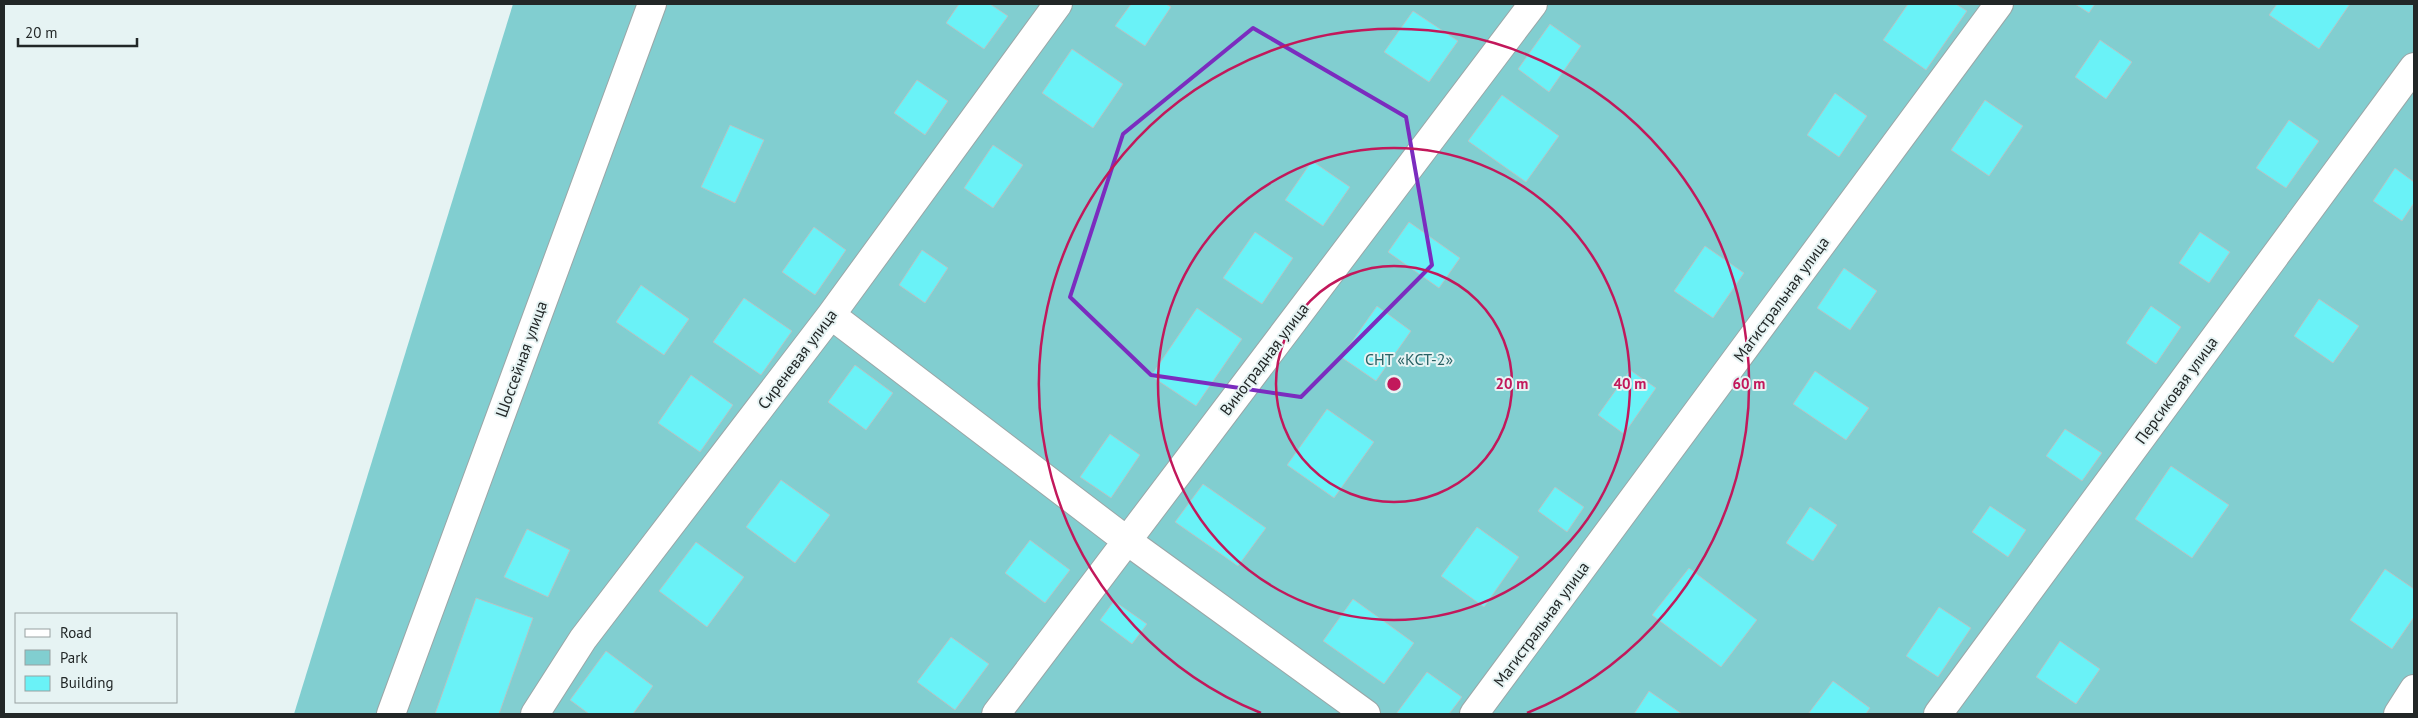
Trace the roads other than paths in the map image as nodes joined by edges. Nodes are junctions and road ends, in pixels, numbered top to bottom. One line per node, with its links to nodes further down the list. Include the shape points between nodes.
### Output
1 (652, 4): 8 (street, Шоссейная улица)
2 (1058, 4): 6 (street, Сиреневая улица)
3 (1534, 4): 7 (street, Виноградная улица)
4 (1999, 4): 12 (street, Магистральная улица)
5 (2414, 67): 13 (street, Персиковая улица)
6 (831, 315): 7 (street); 9 (street, Сиреневая улица, via 583,639)
7 (1126, 540): 10 (street, Виноградная улица); 11 (street)
8 (391, 714)
9 (536, 714)
10 (996, 714)
11 (1366, 714)
12 (1474, 714)
13 (1938, 714)

